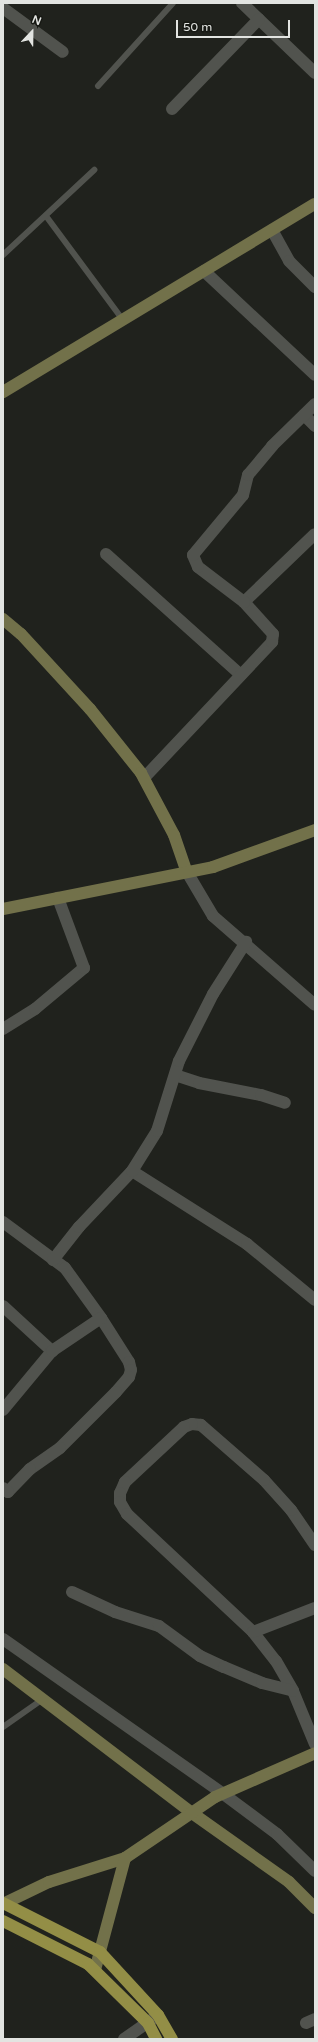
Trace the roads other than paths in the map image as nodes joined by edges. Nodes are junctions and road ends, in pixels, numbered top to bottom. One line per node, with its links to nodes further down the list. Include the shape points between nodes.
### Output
1 (173, 3): 7 (lane)
2 (242, 3): 4 (street)
3 (7, 10): 5 (street)
4 (258, 19): 6 (street); 8 (street)
5 (63, 52)
6 (315, 73)
7 (98, 86)
8 (172, 109)
9 (94, 170): 11 (lane)
10 (315, 204): 12 (street)
11 (46, 216): 13 (lane); 16 (lane)
12 (272, 230): 14 (street); 15 (street, via 289,261)
13 (3, 255)
14 (204, 271): 16 (street); 17 (street)
15 (315, 287)
16 (123, 320): 18 (street)
17 (315, 375)
18 (3, 392)
19 (315, 404): 20 (street)
20 (304, 415): 21 (street); 24 (street, via 272,446 248,475 243,495 193,555 198,567)
21 (315, 426)
22 (315, 534): 24 (street)
23 (106, 554): 26 (street)
24 (244, 602): 26 (street, via 273,634 268,648)
25 (3, 620): 27 (street, via 21,634 90,709)
26 (241, 675): 27 (street)
27 (144, 778): 29 (street, via 174,835)
28 (315, 830): 29 (street, via 214,867)
29 (187, 872): 30 (street); 32 (street, via 213,916)
30 (58, 898): 31 (street); 34 (street, via 84,968 35,1009)
31 (3, 909)
32 (246, 942): 33 (street); 35 (street, via 196,1026)
33 (313, 1000)
34 (3, 1028)
35 (175, 1074): 36 (street, via 199,1083 261,1095); 37 (street, via 157,1131)
36 (285, 1103)
37 (132, 1171): 39 (street, via 79,1227); 40 (street, via 247,1244)
38 (3, 1222): 39 (street)
39 (53, 1260): 42 (street, via 74,1279)
40 (315, 1300)
41 (3, 1306): 43 (street)
42 (101, 1318): 43 (street); 45 (street, via 129,1362 129,1377 60,1448 30,1469)
43 (52, 1351): 44 (street)
44 (3, 1410)
45 (5, 1494)
46 (315, 1545): 49 (street, via 291,1510 264,1480 201,1425 192,1424 184,1427 125,1482 120,1493 120,1502 127,1514)
47 (72, 1592): 52 (street, via 115,1612 159,1626 200,1656 224,1667 262,1683)
48 (315, 1608): 49 (street)
49 (253, 1632): 52 (street, via 276,1661)
50 (3, 1639): 57 (street)
51 (3, 1669): 53 (street)
52 (293, 1691): 55 (street)
53 (43, 1699): 54 (lane); 58 (street)
54 (3, 1727)
55 (315, 1744)
56 (315, 1753): 57 (street)
57 (218, 1795): 58 (street); 60 (street, via 276,1834)
58 (192, 1813): 59 (street); 62 (street, via 289,1882)
59 (126, 1858): 61 (street, via 49,1882); 64 (street)
60 (315, 1871)
61 (3, 1903): 64 (main road)
62 (315, 1908)
63 (3, 1921): 65 (main road, via 88,1964)
64 (100, 1952): 65 (street); 66 (main road)
65 (95, 1970): 67 (main road)
66 (158, 2015): 67 (street); 70 (main road)
67 (148, 2023): 68 (street); 69 (main road)
68 (124, 2039)
69 (156, 2039)
70 (172, 2039)

